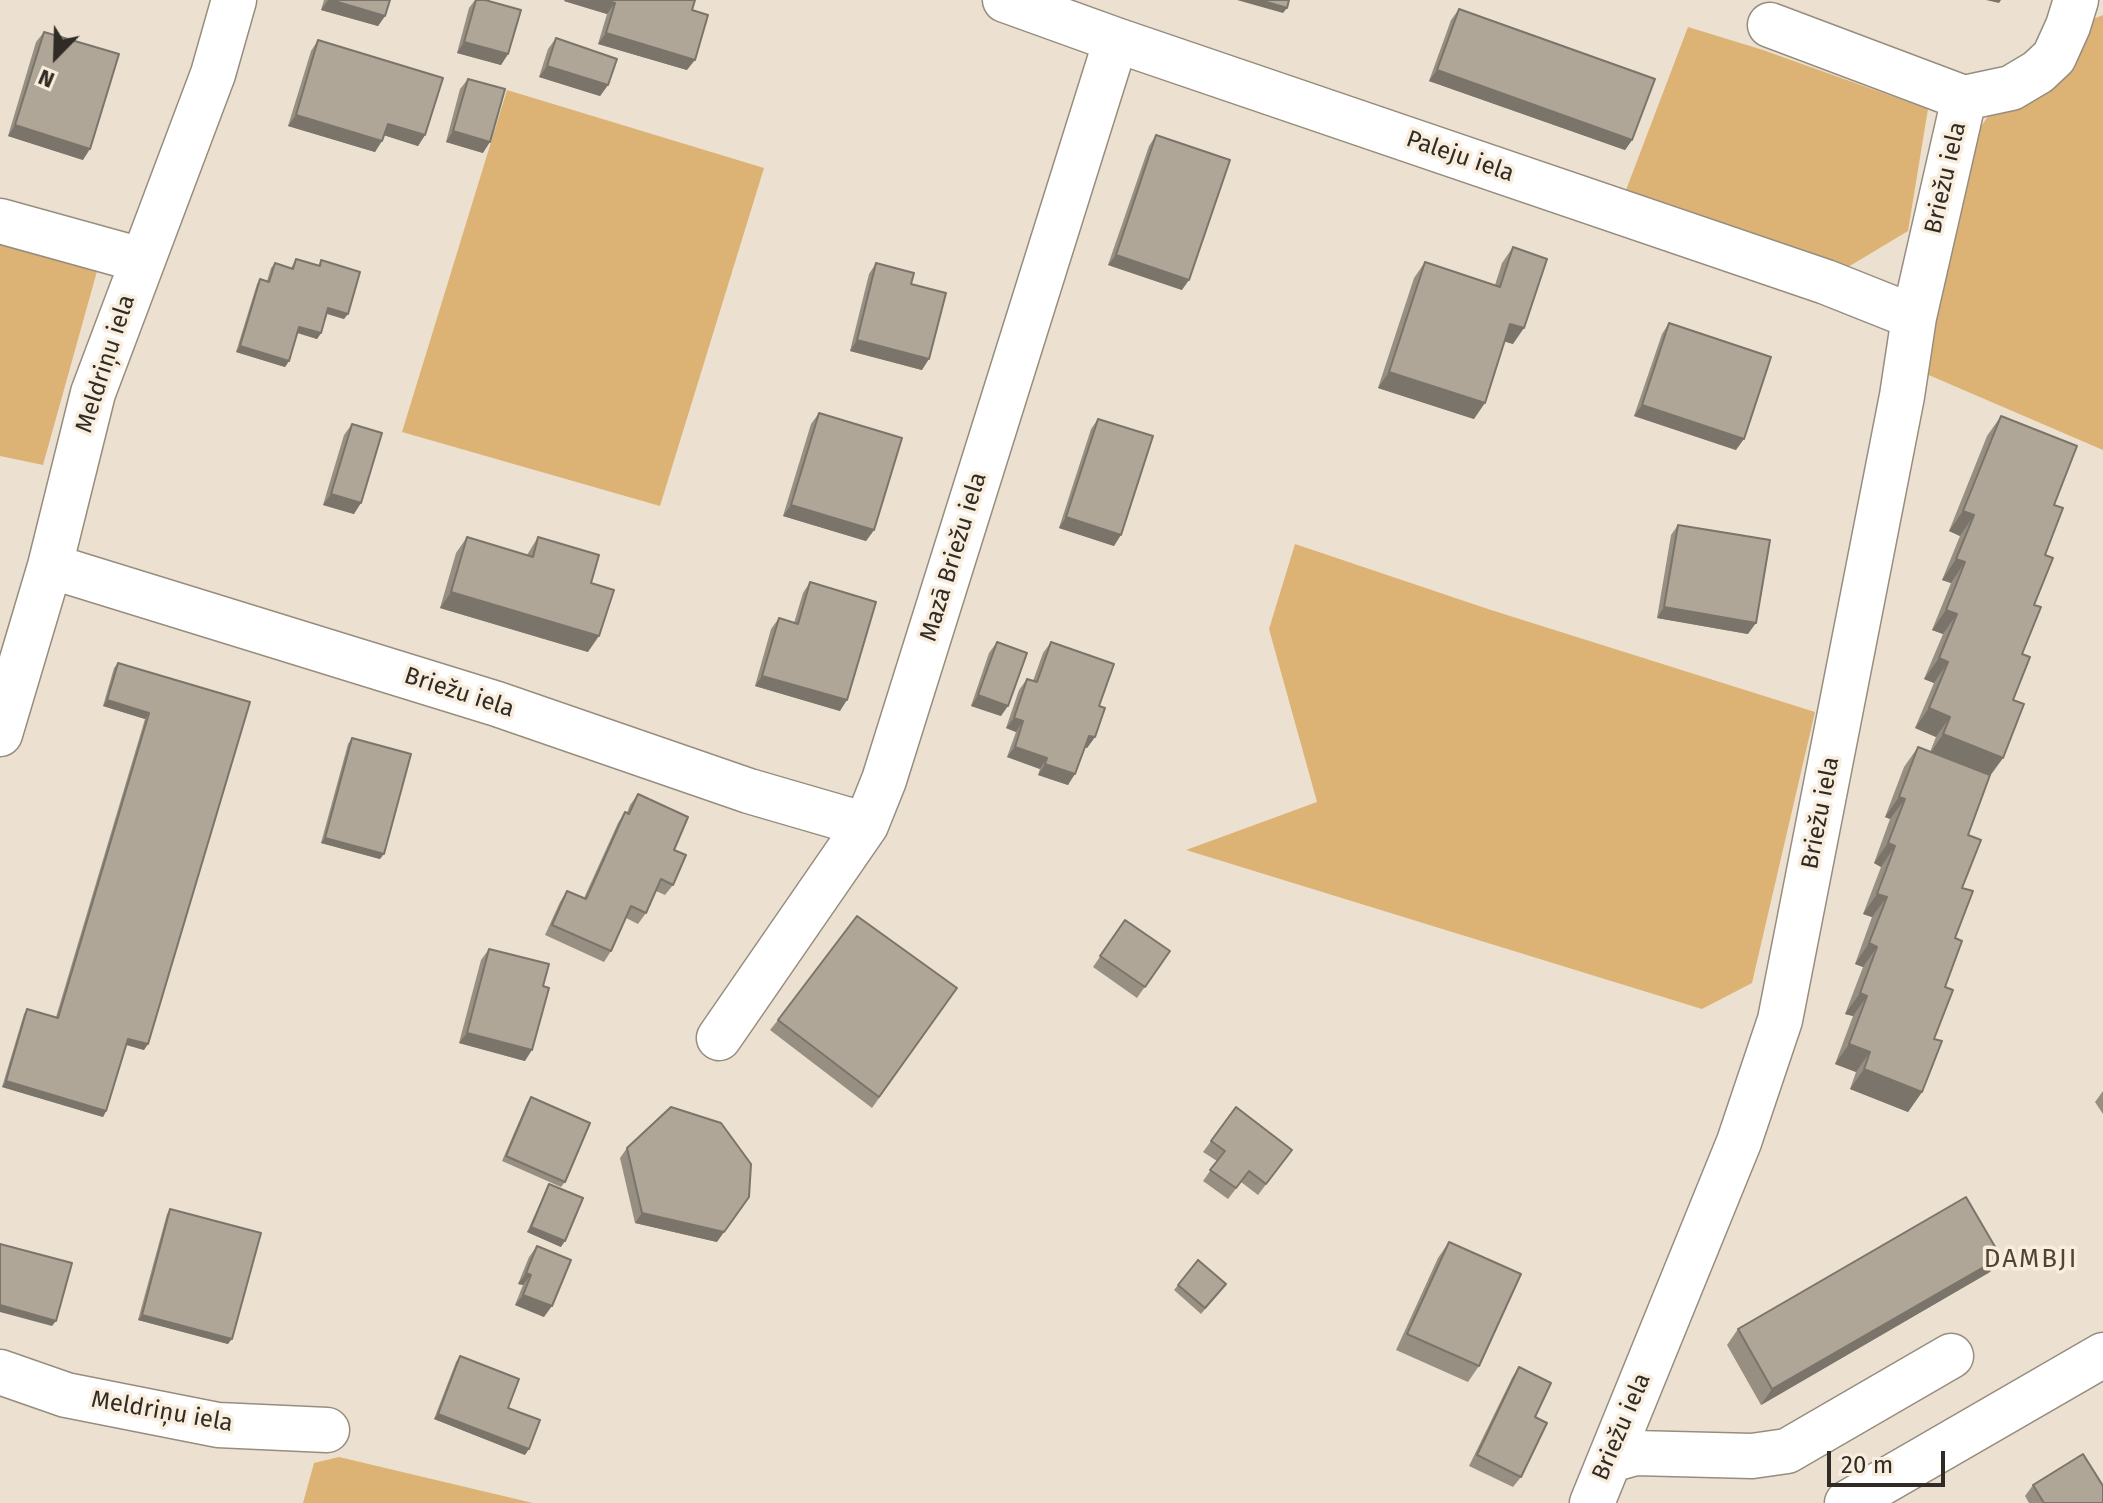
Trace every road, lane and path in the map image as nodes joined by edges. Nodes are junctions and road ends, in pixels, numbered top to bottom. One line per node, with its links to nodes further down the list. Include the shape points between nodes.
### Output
1 (234, 0): 8 (street, Meldriņu iela, via 213,74)
2 (1005, 0): 5 (street, Paleju iela)
3 (2076, 0): 6 (street, Briežu iela, via 2054,57 2038,72 2011,88)
4 (1770, 25): 6 (street, Briežu iela)
5 (1116, 40): 9 (street, Paleju iela, via 1826,282); 12 (street, Mazā Briežu iela)
6 (1964, 98): 9 (street, Briežu iela)
7 (0, 221): 8 (street)
8 (141, 260): 10 (street, Meldriņu iela, via 93,393)
9 (1914, 317): 18 (street, Briežu iela, via 1780,1020 1739,1142)
10 (50, 566): 11 (street, Meldriņu iela); 12 (street, Briežu iela)
11 (0, 734)
12 (866, 825): 13 (street, Mazā Briežu iela)
13 (719, 1038)
14 (2103, 1355): 20 (street)
15 (1951, 1356): 18 (street, via 1787,1451 1752,1456 1635,1453)
16 (0, 1372): 17 (street, Meldriņu iela, via 66,1395 218,1425)
17 (327, 1430)
18 (1610, 1460): 19 (street, Briežu iela)
19 (1592, 1503)
20 (1847, 1503)

